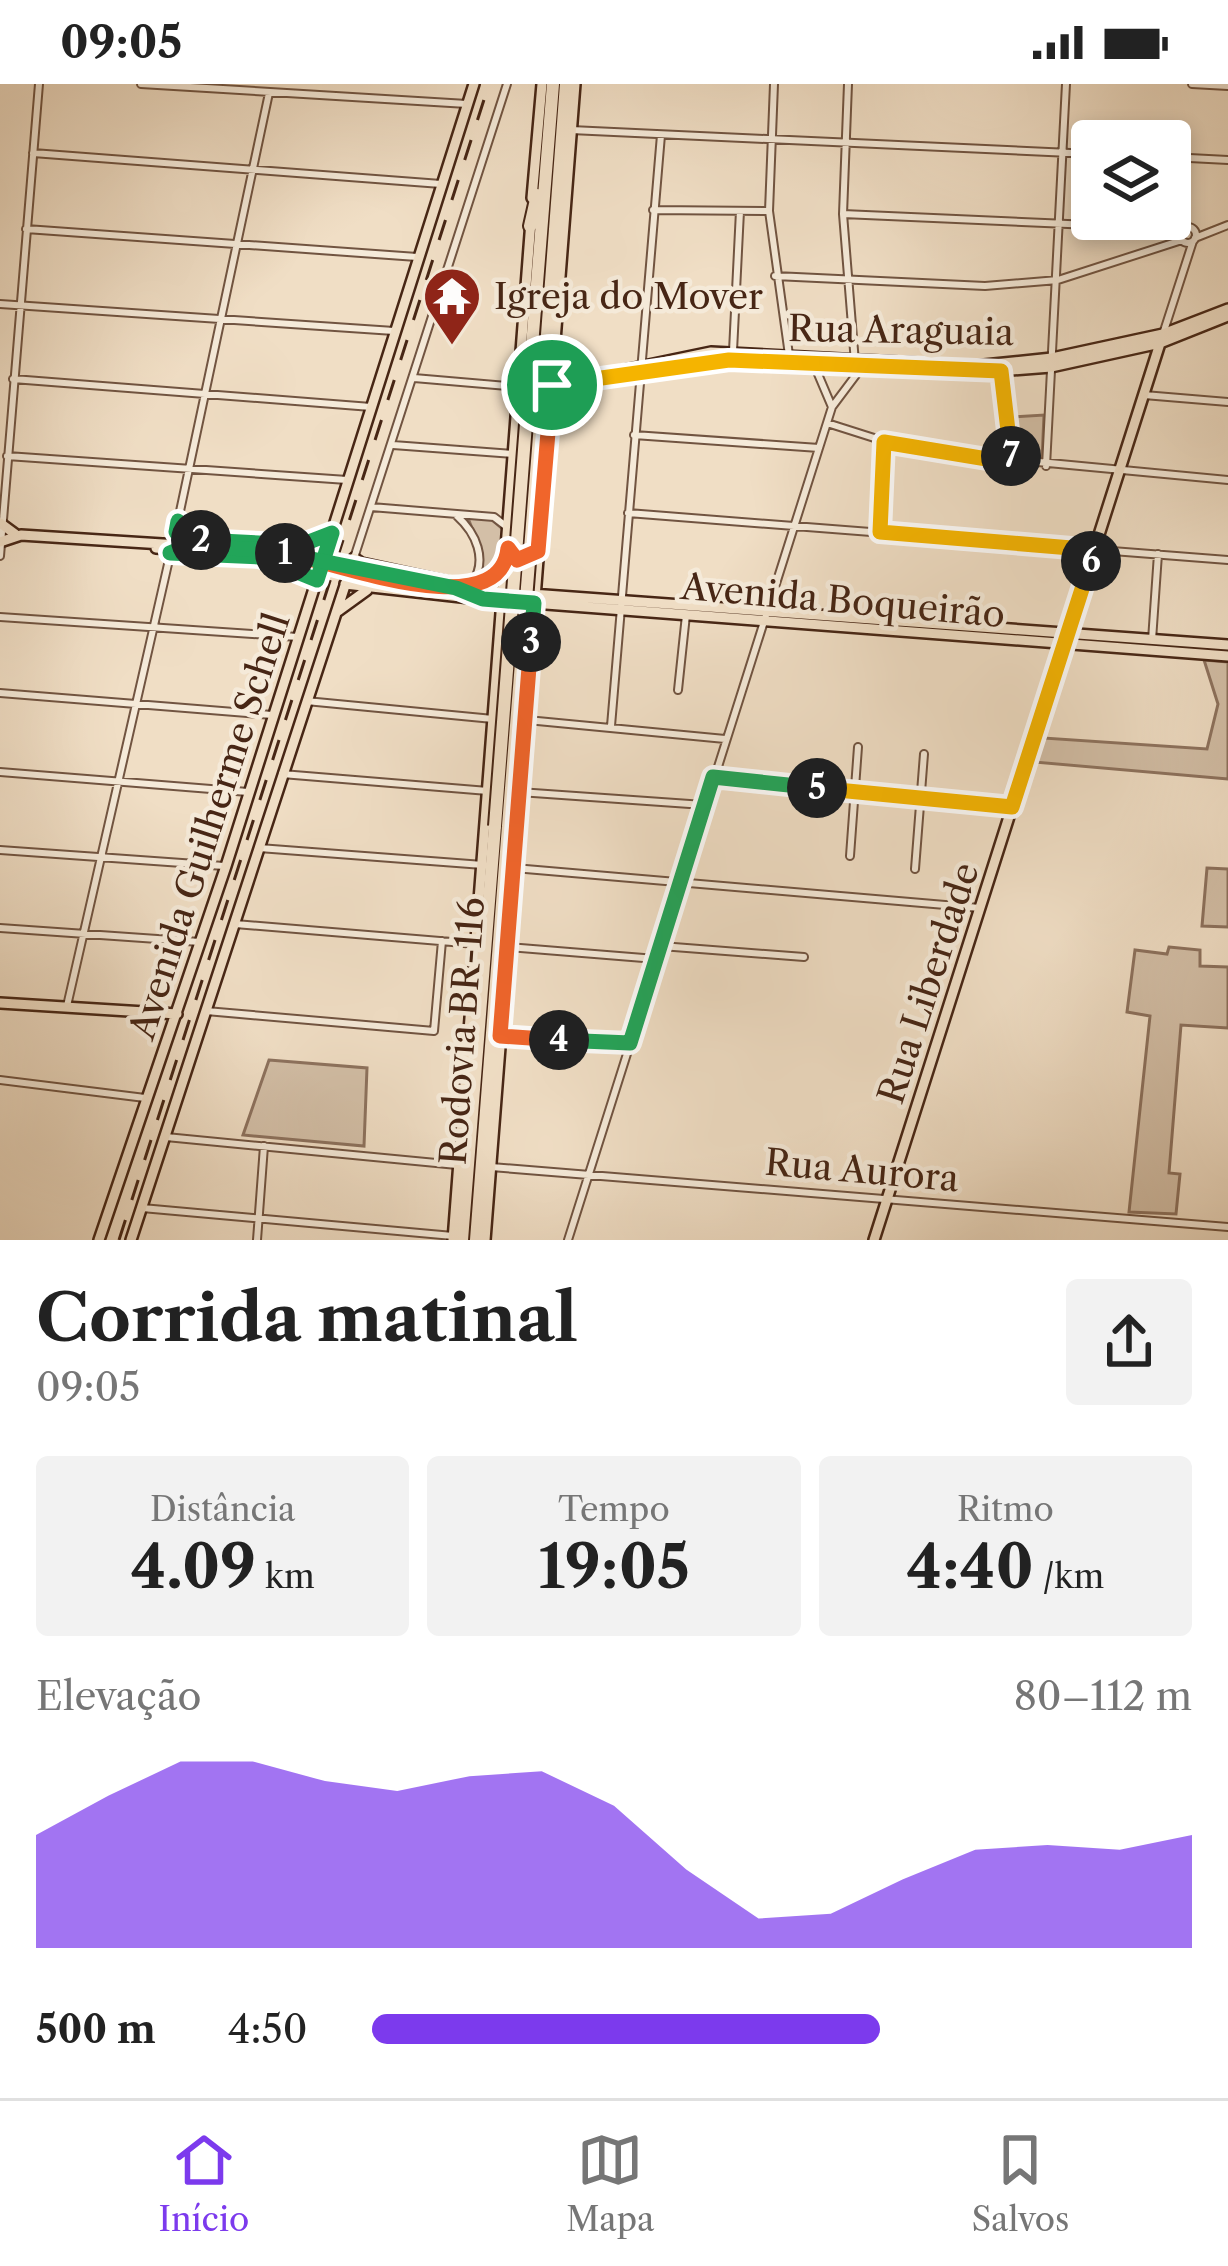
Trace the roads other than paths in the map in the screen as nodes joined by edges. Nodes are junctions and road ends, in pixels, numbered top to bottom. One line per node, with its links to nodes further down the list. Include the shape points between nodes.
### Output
1 (39, 84): 22 (street)
2 (141, 84): 13 (street)
3 (473, 84): 14 (main road, Avenida Guilherme Schell)
4 (507, 84): 59 (street)
5 (542, 84): 35 (main road)
6 (553, 84): 20 (highway)
7 (570, 84): 16 (highway)
8 (775, 84): 17 (street)
9 (848, 84): 18 (street)
10 (1066, 84): 19 (street)
11 (1192, 84): 12 (street)
12 (1228, 86)
13 (268, 93): 14 (street); 25 (street)
14 (467, 104): 27 (main road, Avenida Guilherme Schell)
15 (661, 134): 16 (street); 17 (street); 28 (street)
16 (564, 137): 26 (highway); 51 (highway)
17 (772, 140): 18 (street); 30 (street)
18 (845, 143): 19 (street); 31 (street)
19 (1063, 152): 21 (street); 32 (street)
20 (547, 153): 35 (highway); 51 (highway)
21 (1071, 153)
22 (33, 154): 25 (street); 36 (street)
23 (1191, 158): 24 (street)
24 (1228, 160)
25 (254, 168): 27 (street); 40 (street)
26 (568, 173): 61 (main road)
27 (441, 184): 41 (main road, Avenida Guilherme Schell)
28 (653, 210): 29 (street); 57 (street)
29 (740, 211): 30 (street); 52 (street)
30 (769, 212): 42 (street)
31 (843, 214): 32 (street); 44 (street)
32 (1060, 223): 33 (street); 43 (street)
33 (1071, 224)
34 (1228, 225): 37 (street)
35 (530, 226): 62 (main road)
36 (26, 230): 40 (street); 46 (street)
37 (1191, 238)
38 (1184, 240): 43 (street)
39 (1190, 240): 50 (street, Rua Liberdade)
40 (237, 244): 41 (street); 48 (street)
41 (418, 257): 49 (main road, Avenida Guilherme Schell)
42 (776, 276): 44 (street); 53 (street)
43 (1058, 280): 44 (street); 54 (street)
44 (849, 282): 56 (street)
45 (0, 304): 46 (street)
46 (20, 305): 48 (street); 60 (street)
47 (1228, 313): 50 (main road, Rua Araguaia)
48 (221, 319): 49 (street); 63 (street)
49 (394, 331): 66 (main road, Avenida Guilherme Schell)
50 (1161, 338): 54 (main road, Rua Araguaia); 64 (main road, Rua Liberdade)
51 (539, 347): 179 (highway, Rodovia BR-116, bridge)
52 (733, 352): 53 (main road, Rua Araguaia); 57 (main road, Rua Araguaia)
53 (794, 360): 55 (main road, Rua Araguaia); 57 (main road, Rua Araguaia)
54 (1051, 362): 56 (main road, Rua Araguaia); 58 (main road, Rua Araguaia); 77 (street)
55 (815, 364): 56 (main road, Rua Araguaia); 67 (street)
56 (855, 367): 58 (main road, Rua Araguaia); 67 (street)
57 (640, 370): 61 (main road, Rua Araguaia); 69 (street)
58 (1001, 371): 75 (street)
59 (415, 378): 62 (street); 71 (street)
60 (13, 379): 63 (street); 74 (street)
61 (552, 385): 95 (main road)
62 (520, 387): 73 (main road)
63 (204, 390): 66 (street); 76 (street)
64 (1144, 395): 65 (street); 78 (main road, Rua Liberdade)
65 (1228, 402)
66 (371, 407): 79 (main road, Avenida Guilherme Schell)
67 (832, 407): 68 (street)
68 (827, 423): 70 (street); 72 (street)
69 (634, 435): 72 (street); 82 (street)
70 (884, 442): 75 (street); 87 (street)
71 (393, 445): 73 (street); 81 (street)
72 (819, 448): 86 (street)
73 (514, 454): 89 (main road)
74 (7, 456): 76 (street); 85 (street)
75 (1011, 463): 77 (street)
76 (188, 466): 79 (street); 84 (street)
77 (1046, 466): 78 (street)
78 (1120, 472): 80 (street); 94 (main road, Rua Liberdade)
79 (347, 479): 88 (main road, Avenida Guilherme Schell)
80 (1228, 480)
81 (371, 507): 83 (street); 100 (street)
82 (628, 513): 86 (street); 112 (street)
83 (454, 514): 89 (street, via 499,518); 104 (street, via 470,529 480,558 479,574)
84 (178, 521): 88 (street, via 196,539 301,545); 93 (street, via 176,532)
85 (1, 524): 90 (main road); 91 (street)
86 (795, 525): 87 (street); 117 (street)
87 (880, 532): 94 (street)
88 (332, 533): 102 (main road, Avenida Guilherme Schell)
89 (508, 534): 97 (main road)
90 (21, 536): 91 (main road); 92 (main road)
91 (1, 542): 99 (street)
92 (133, 542): 93 (main road, Avenida Boqueirão); 96 (main road)
93 (190, 546): 96 (street); 104 (main road, Avenida Boqueirão, bridge, via 267,550)
94 (1095, 550): 98 (street); 121 (main road, Rua Liberdade)
95 (538, 551): 97 (main road, via 519,561); 106 (main road); 107 (main road, via 545,578)
96 (170, 553): 102 (main road, via 260,557); 119 (street)
97 (507, 554): 104 (main road, via 495,575); 108 (main road)
98 (1158, 554): 101 (street); 122 (street)
99 (0, 556)
100 (356, 560): 103 (main road); 104 (main road)
101 (1228, 560)
102 (317, 580): 120 (main road, Avenida Guilherme Schell)
103 (345, 584): 105 (main road); 115 (main road)
104 (463, 587): 108 (main road, Avenida Boqueirão); 109 (main road, Avenida Boqueirão)
105 (367, 590): 109 (main road); 115 (main road)
106 (535, 590): 107 (main road, Avenida Boqueirão); 108 (main road, Avenida Boqueirão); 110 (main road)
107 (565, 593): 112 (main road, Avenida Boqueirão)
108 (504, 594): 109 (main road, Avenida Boqueirão); 110 (main road, Avenida Boqueirão); 113 (main road)
109 (486, 600): 113 (main road)
110 (534, 603): 111 (main road, Avenida Boqueirão); 116 (main road)
111 (549, 604): 112 (main road, Avenida Boqueirão); 116 (main road)
112 (620, 604): 114 (main road, Avenida Boqueirão); 117 (main road, Avenida Boqueirão); 134 (street)
113 (503, 615): 123 (main road)
114 (686, 615): 117 (main road, Avenida Boqueirão); 127 (street)
115 (335, 616): 129 (main road)
116 (533, 616): 124 (main road)
117 (766, 616): 121 (main road, Avenida Boqueirão); 135 (street)
118 (0, 617): 119 (street)
119 (152, 626): 120 (street); 130 (street)
120 (298, 637): 131 (main road, Avenida Guilherme Schell)
121 (1066, 639): 122 (main road, Avenida Boqueirão); 126 (main road, Avenida Boqueirão); 148 (main road, Rua Liberdade)
122 (1152, 640): 125 (main road, Avenida Boqueirão)
123 (501, 641): 124 (main road, via 519,631); 132 (main road)
124 (531, 644): 133 (main road)
125 (1228, 645)
126 (1228, 656)
127 (678, 691)
128 (0, 693): 130 (street)
129 (306, 701): 132 (street); 139 (main road)
130 (135, 703): 131 (street); 141 (street)
131 (272, 715): 143 (main road, Avenida Guilherme Schell)
132 (493, 719): 142 (main road)
133 (524, 720): 134 (street); 144 (main road)
134 (611, 726): 135 (street)
135 (725, 739): 140 (street)
136 (858, 747): 145 (street)
137 (924, 754): 146 (street)
138 (0, 772): 141 (street)
139 (282, 774): 142 (street); 149 (main road)
140 (713, 777): 145 (street); 147 (street)
141 (119, 781): 143 (street); 152 (street)
142 (488, 791): 153 (main road)
143 (249, 792): 154 (main road, Avenida Guilherme Schell)
144 (518, 792): 147 (street); 155 (main road)
145 (855, 792): 146 (street); 151 (street)
146 (920, 798): 148 (street); 156 (street)
147 (704, 805): 157 (street)
148 (1012, 807): 158 (main road, Rua Liberdade)
149 (259, 848): 153 (street); 159 (main road)
150 (0, 850): 152 (street)
151 (850, 856)
152 (101, 858): 154 (street); 161 (street)
153 (483, 865): 164 (main road)
154 (226, 866): 163 (main road, Avenida Guilherme Schell)
155 (514, 868): 157 (street); 166 (main road)
156 (915, 869)
157 (681, 880): 158 (street); 165 (street)
158 (980, 908): 185 (main road, Rua Liberdade)
159 (235, 924): 162 (street); 171 (main road)
160 (0, 928): 161 (street)
161 (85, 933): 163 (street); 170 (street)
162 (442, 941): 164 (street); 171 (street, via 434,1031)
163 (200, 942): 172 (main road, Avenida Guilherme Schell)
164 (476, 944): 176 (main road)
165 (661, 946): 167 (street); 168 (street)
166 (508, 947): 168 (street); 173 (main road)
167 (804, 957)
168 (656, 959): 174 (street)
169 (0, 1004): 170 (main road)
170 (67, 1008): 172 (main road)
171 (206, 1011): 180 (main road)
172 (177, 1014): 178 (main road, Avenida Guilherme Schell)
173 (500, 1036): 174 (street); 177 (main road)
174 (630, 1043): 184 (street)
175 (0, 1080): 178 (street)
176 (465, 1082): 179 (highway); 182 (main road)
177 (496, 1086): 179 (highway); 183 (main road)
178 (149, 1099): 190 (main road, Avenida Guilherme Schell)
179 (476, 1134): 189 (highway, Rodovia BR-116); 193 (highway, Rodovia BR-116)
180 (166, 1137): 181 (street); 186 (main road)
181 (264, 1146): 182 (street); 187 (street)
182 (457, 1166): 189 (main road)
183 (491, 1167): 184 (street, Rua Aurora); 194 (main road)
184 (588, 1175): 185 (street, Rua Aurora); 195 (street)
185 (887, 1199): 188 (street, Rua Aurora); 196 (main road, Rua Liberdade)
186 (142, 1208): 187 (street); 191 (main road)
187 (259, 1219): 189 (street); 192 (street)
188 (1228, 1227)
189 (456, 1239)
190 (99, 1240)
191 (131, 1240)
192 (257, 1240)
193 (476, 1240)
194 (485, 1240)
195 (568, 1240)
196 (874, 1240)

